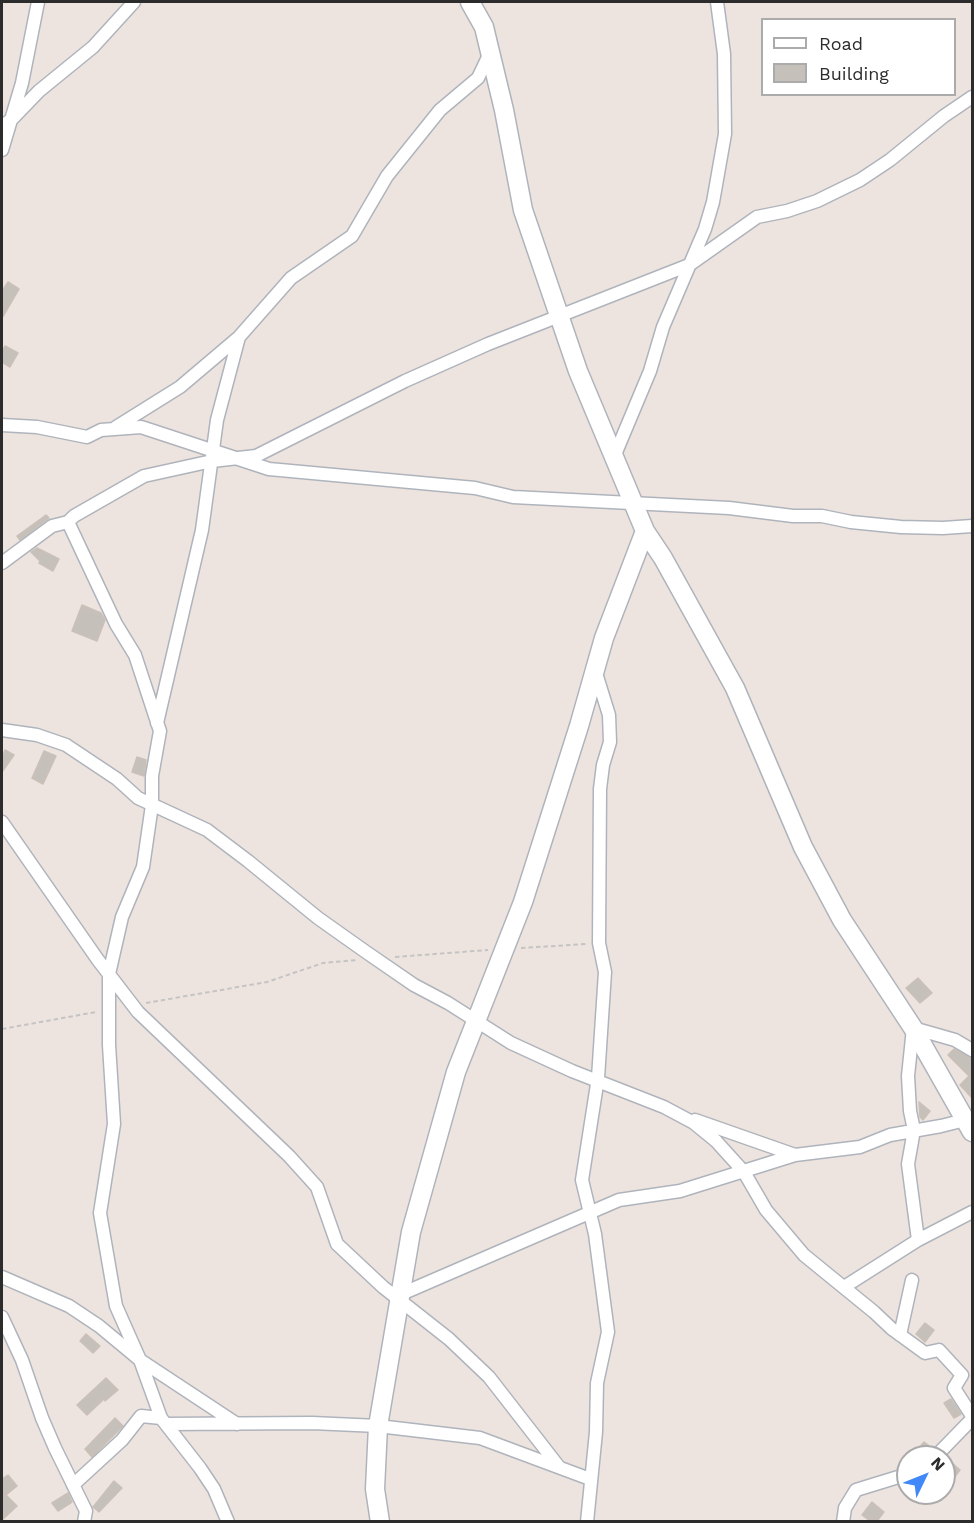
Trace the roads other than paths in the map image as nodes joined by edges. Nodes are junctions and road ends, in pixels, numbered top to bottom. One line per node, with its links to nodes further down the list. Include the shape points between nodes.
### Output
1 (38, 2): 7 (street, via 22,83)
2 (134, 2): 7 (street, via 93,47)
3 (470, 2): 5 (street, via 484,27)
4 (717, 2): 9 (street, via 724,54 725,134 713,202)
5 (490, 53): 10 (street, via 523,210); 11 (street, via 478,78 440,110 387,176 352,237 291,278)
6 (972, 97): 9 (street, via 860,180 817,201 757,217)
7 (7, 123): 8 (street)
8 (2, 150)
9 (689, 265): 10 (street); 15 (street)
10 (559, 316): 15 (street); 16 (street, via 405,381 256,456)
11 (239, 337): 13 (street, via 180,387); 14 (street)
12 (2, 424): 13 (street, via 87,436)
13 (112, 429): 14 (street, via 141,427)
14 (213, 455): 16 (street); 18 (street, via 144,476); 23 (street, via 202,530)
15 (614, 457): 17 (street)
16 (238, 458): 17 (street, via 269,470 475,488 513,497)
17 (634, 505): 19 (street, via 729,508 901,527); 20 (street)
18 (68, 522): 21 (street, via 52,526); 23 (street, via 116,624 135,655)
19 (972, 526)
20 (645, 531): 22 (street, via 604,638); 29 (street, via 735,688 803,847 842,920)
21 (2, 563)
22 (596, 670): 28 (street, via 523,902); 31 (street, via 609,715 610,742 600,789 599,943 605,972)
23 (157, 723): 25 (street)
24 (2, 730): 25 (street, via 37,735 66,745)
25 (152, 805): 27 (street, via 143,867 122,917); 28 (street, via 207,830 318,918 414,985)
26 (2, 822): 27 (street)
27 (109, 974): 43 (street, via 133,1006 317,1187 337,1244); 46 (street, via 114,1124 100,1213 116,1306)
28 (476, 1022): 31 (street, via 511,1043); 43 (street, via 456,1072 411,1232)
29 (913, 1028): 30 (street, via 955,1040); 33 (street); 34 (street, via 908,1076)
30 (972, 1050)
31 (597, 1081): 32 (street); 37 (street, via 582,1180)
32 (671, 1111): 35 (street); 36 (street, via 694,1123)
33 (969, 1126): 34 (street)
34 (914, 1131): 35 (street, via 860,1147); 39 (street, via 908,1164)
35 (795, 1155): 36 (street)
36 (744, 1172): 37 (street, via 680,1191 619,1200); 42 (street, via 766,1210 797,1247)
37 (590, 1212): 43 (street); 54 (street, via 608,1332 597,1383)
38 (972, 1212): 39 (street)
39 (918, 1240): 42 (street)
40 (2, 1276): 46 (street, via 69,1306)
41 (912, 1280): 45 (street)
42 (844, 1287): 45 (street)
43 (399, 1297): 50 (street); 52 (street, via 489,1377)
44 (2, 1317): 55 (street)
45 (900, 1335): 47 (street, via 925,1353 939,1350 962,1375 954,1388)
46 (140, 1360): 48 (street); 49 (street)
47 (972, 1418): 51 (street)
48 (163, 1421): 49 (street); 55 (street, via 141,1416 122,1440); 57 (street, via 214,1489)
49 (237, 1424): 50 (street)
50 (378, 1426): 52 (street, via 480,1438); 58 (street, via 375,1489)
51 (946, 1445)
52 (559, 1467): 54 (street)
53 (896, 1478): 60 (street, via 856,1490 844,1508)
54 (590, 1479): 59 (street)
55 (73, 1485): 56 (street, via 86,1511)
56 (84, 1521)
57 (228, 1521)
58 (380, 1521)
59 (587, 1521)
60 (843, 1521)

